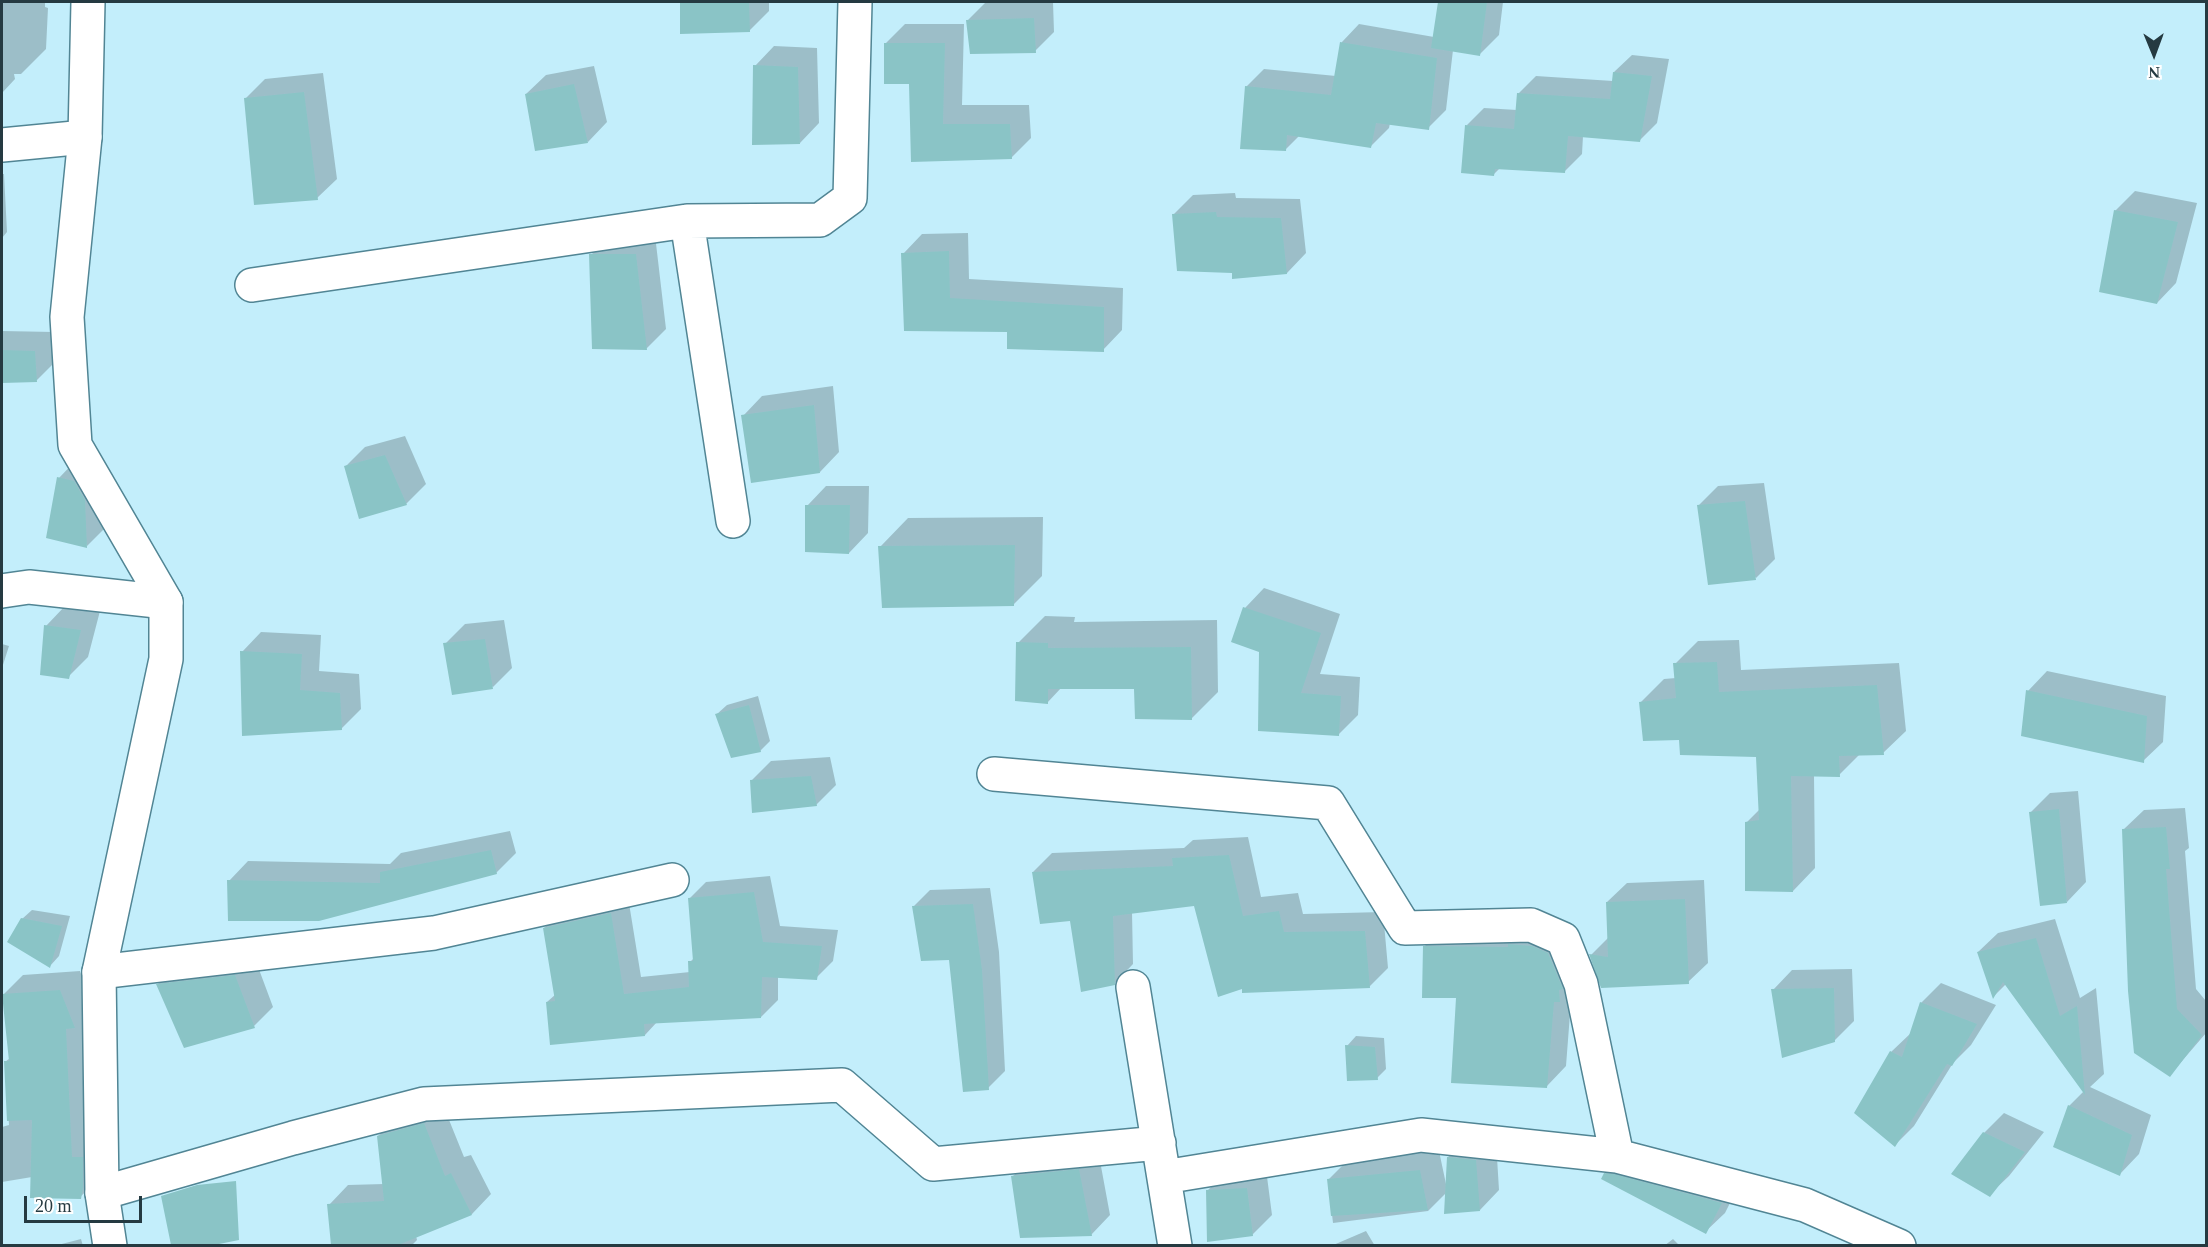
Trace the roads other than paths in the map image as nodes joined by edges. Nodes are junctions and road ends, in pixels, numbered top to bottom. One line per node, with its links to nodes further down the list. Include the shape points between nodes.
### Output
1 (88, 2): 3 (street)
2 (855, 2): 5 (street, via 850,198 820,220)
3 (85, 137): 4 (street); 9 (street, via 67,317 75,445)
4 (2, 145)
5 (687, 221): 6 (street); 7 (street)
6 (252, 285)
7 (733, 521)
8 (2, 591): 9 (street, via 29,587)
9 (166, 602): 12 (street, via 166,658)
10 (994, 774): 15 (street, via 1328,803 1405,928 1531,925 1563,939 1581,984)
11 (672, 880): 12 (street, via 434,933)
12 (99, 972): 17 (street)
13 (1133, 987): 14 (street)
14 (1159, 1143): 16 (street); 17 (street, via 933,1164 842,1085 424,1104)
15 (1617, 1156): 16 (street, via 1421,1135); 20 (street, via 1805,1205)
16 (1164, 1177): 19 (street)
17 (102, 1193): 18 (street)
18 (110, 1245)
19 (1175, 1245)
20 (1899, 1245)

